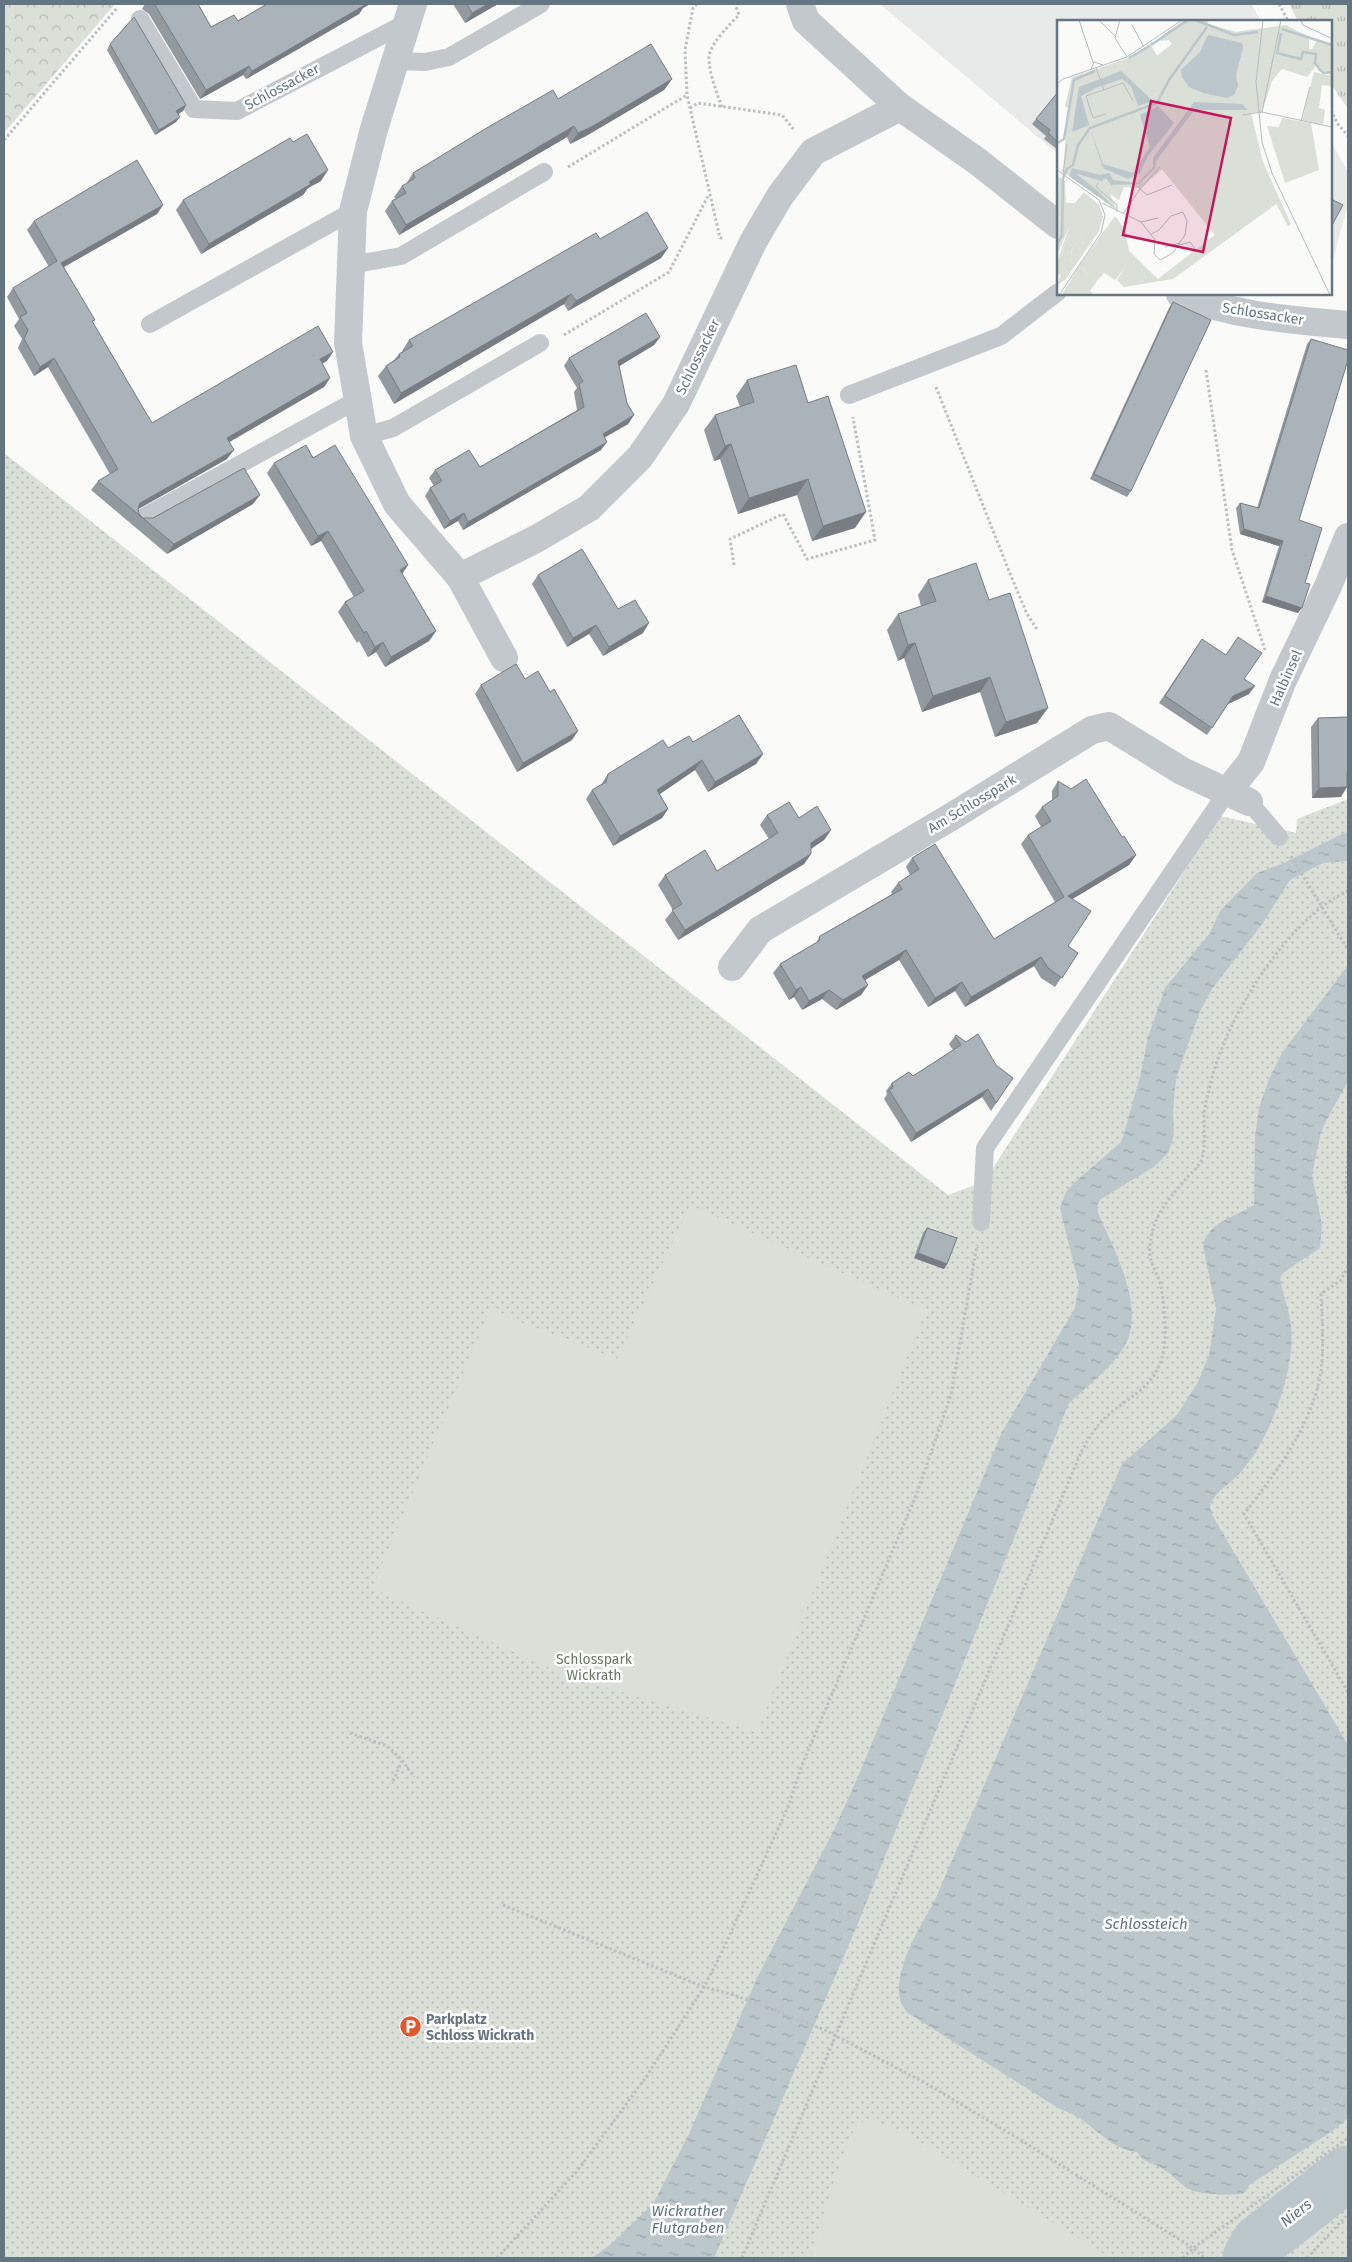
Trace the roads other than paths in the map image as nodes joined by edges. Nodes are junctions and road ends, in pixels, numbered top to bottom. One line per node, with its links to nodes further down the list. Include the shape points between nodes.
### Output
1 (541, 4): 5 (lane, via 449,57 426,62)
2 (800, 4): 6 (street, via 806,21)
3 (410, 13): 4 (lane, Schlossacker, via 237,111 194,109); 5 (street, Schlossacker)
4 (140, 19)
5 (395, 62): 8 (street, Schlossacker)
6 (900, 107): 9 (street, via 977,161); 21 (street, Schlossacker, via 814,152 780,196 753,242 676,404 640,457 590,508 520,548)
7 (544, 172): 10 (lane, via 401,256)
8 (353, 211): 10 (street, Schlossacker); 13 (lane)
9 (1057, 224)
10 (350, 265): 17 (street, Schlossacker, via 348,342)
11 (1057, 293): 16 (lane, via 1001,336)
12 (1182, 295): 14 (street, Schlossacker, via 1205,305 1292,320)
13 (150, 324)
14 (1348, 325)
15 (540, 343): 18 (lane, via 393,428)
16 (850, 395)
17 (357, 400): 18 (street, Schlossacker); 19 (lane)
18 (364, 436): 21 (street, Schlossacker, via 397,504)
19 (142, 518)
20 (1348, 537): 23 (street, Halbinsel, via 1284,680)
21 (460, 577): 22 (street, Schlossacker)
22 (504, 658)
23 (1238, 797): 24 (lane); 25 (street, Am Schlosspark, via 1182,771 1109,726 1092,730 760,930); 26 (lane, via 986,1148)
24 (1279, 837)
25 (732, 967)
26 (981, 1222)

